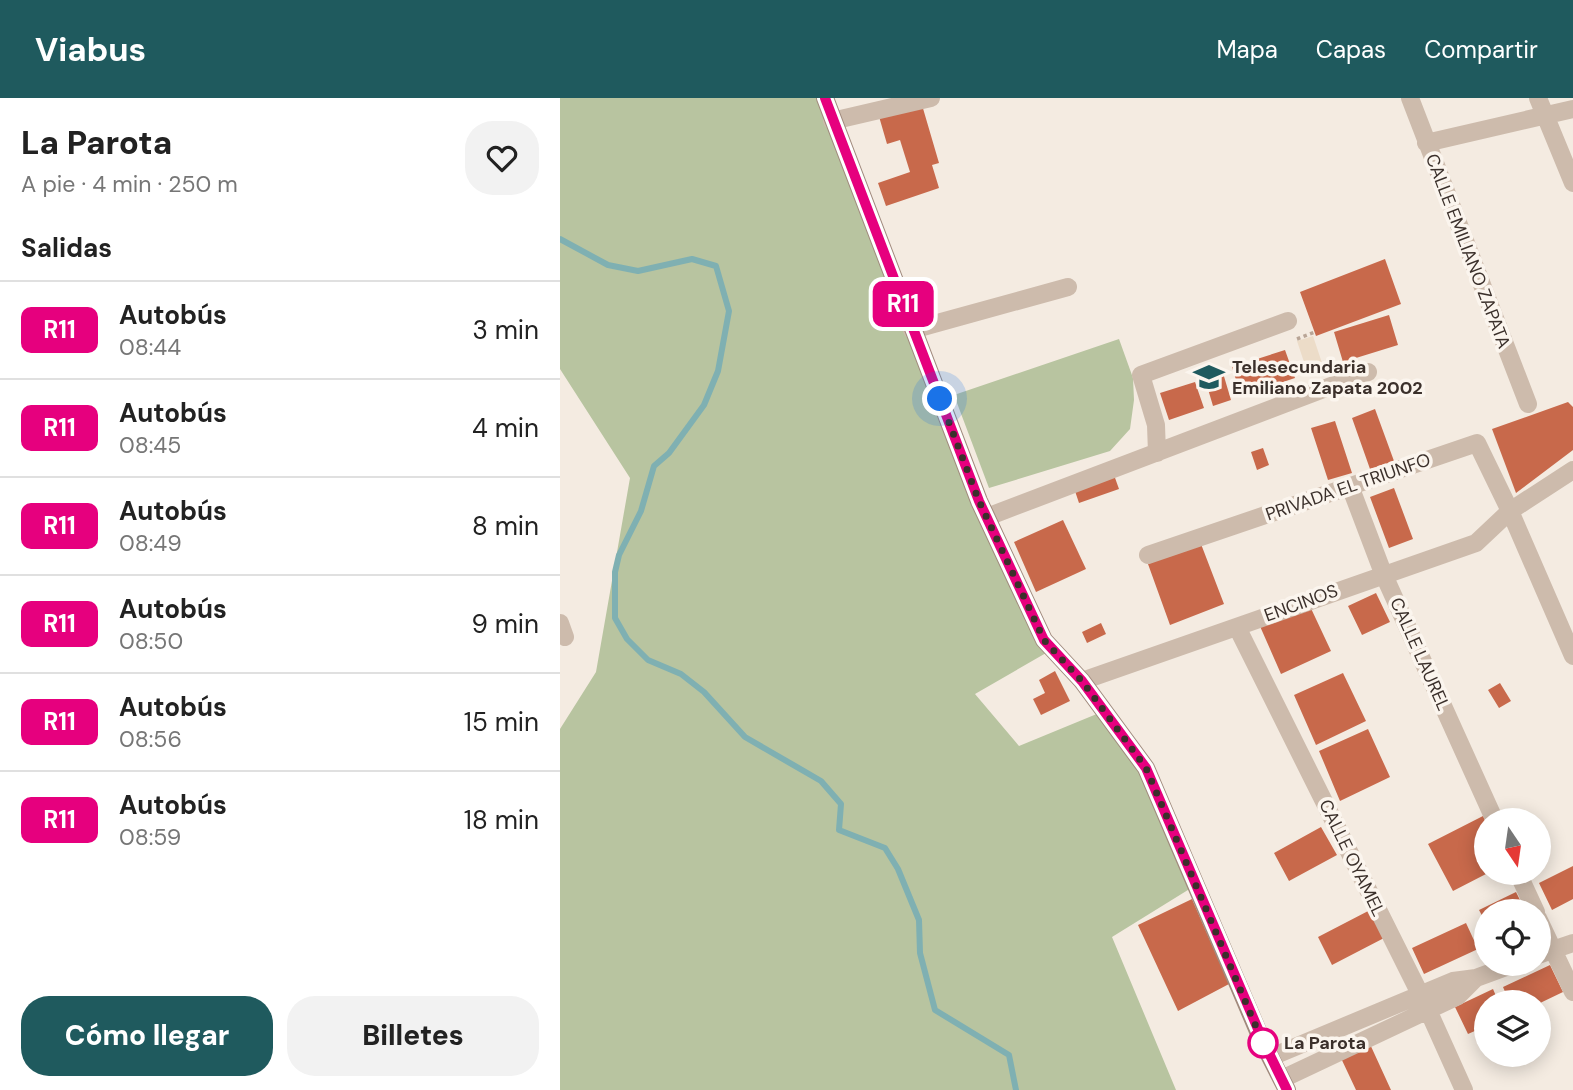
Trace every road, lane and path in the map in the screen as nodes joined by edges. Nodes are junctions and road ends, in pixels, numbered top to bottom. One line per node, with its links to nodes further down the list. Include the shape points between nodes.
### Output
1 (825, 98): 7 (street)
2 (931, 98): 7 (street)
3 (1410, 98): 8 (street, CALLE EMILIANO ZAPATA)
4 (1538, 98): 6 (street)
5 (1573, 109): 6 (street)
6 (1544, 116): 8 (street); 9 (street)
7 (832, 121): 12 (street)
8 (1426, 144): 14 (street, CALLE EMILIANO ZAPATA)
9 (1573, 183)
10 (1068, 287): 12 (street)
11 (1288, 321): 15 (street, via 1141,375 1156,425)
12 (912, 330): 19 (street)
13 (1368, 372): 15 (street)
14 (1528, 404)
15 (1157, 453): 19 (street)
16 (1573, 470): 18 (street, ENCINOS)
17 (1350, 486): 18 (street, PRIVADA EL TRIUNFO, via 1477,443); 20 (street, PRIVADA EL TRIUNFO); 21 (street, CALLE LAUREL)
18 (1510, 511): 21 (street, ENCINOS, via 1476,543); 23 (street)
19 (987, 517): 24 (street, via 1044,640)
20 (1148, 555)
21 (1384, 573): 22 (street, ENCINOS); 25 (street, CALLE LAUREL)
22 (1237, 626): 24 (street, ENCINOS); 31 (street, CALLE OYAMEL)
23 (1573, 654)
24 (1082, 681): 32 (street, via 1146,768)
25 (1489, 808)
26 (1573, 943): 27 (street)
27 (1551, 951)
28 (1551, 960): 30 (street)
29 (1481, 976): 31 (street, via 1458,996)
30 (1573, 992)
31 (1424, 1003): 32 (street); 33 (street); 34 (street, CALLE OYAMEL)
32 (1272, 1057): 33 (street)
33 (1284, 1085)
34 (1464, 1090)

